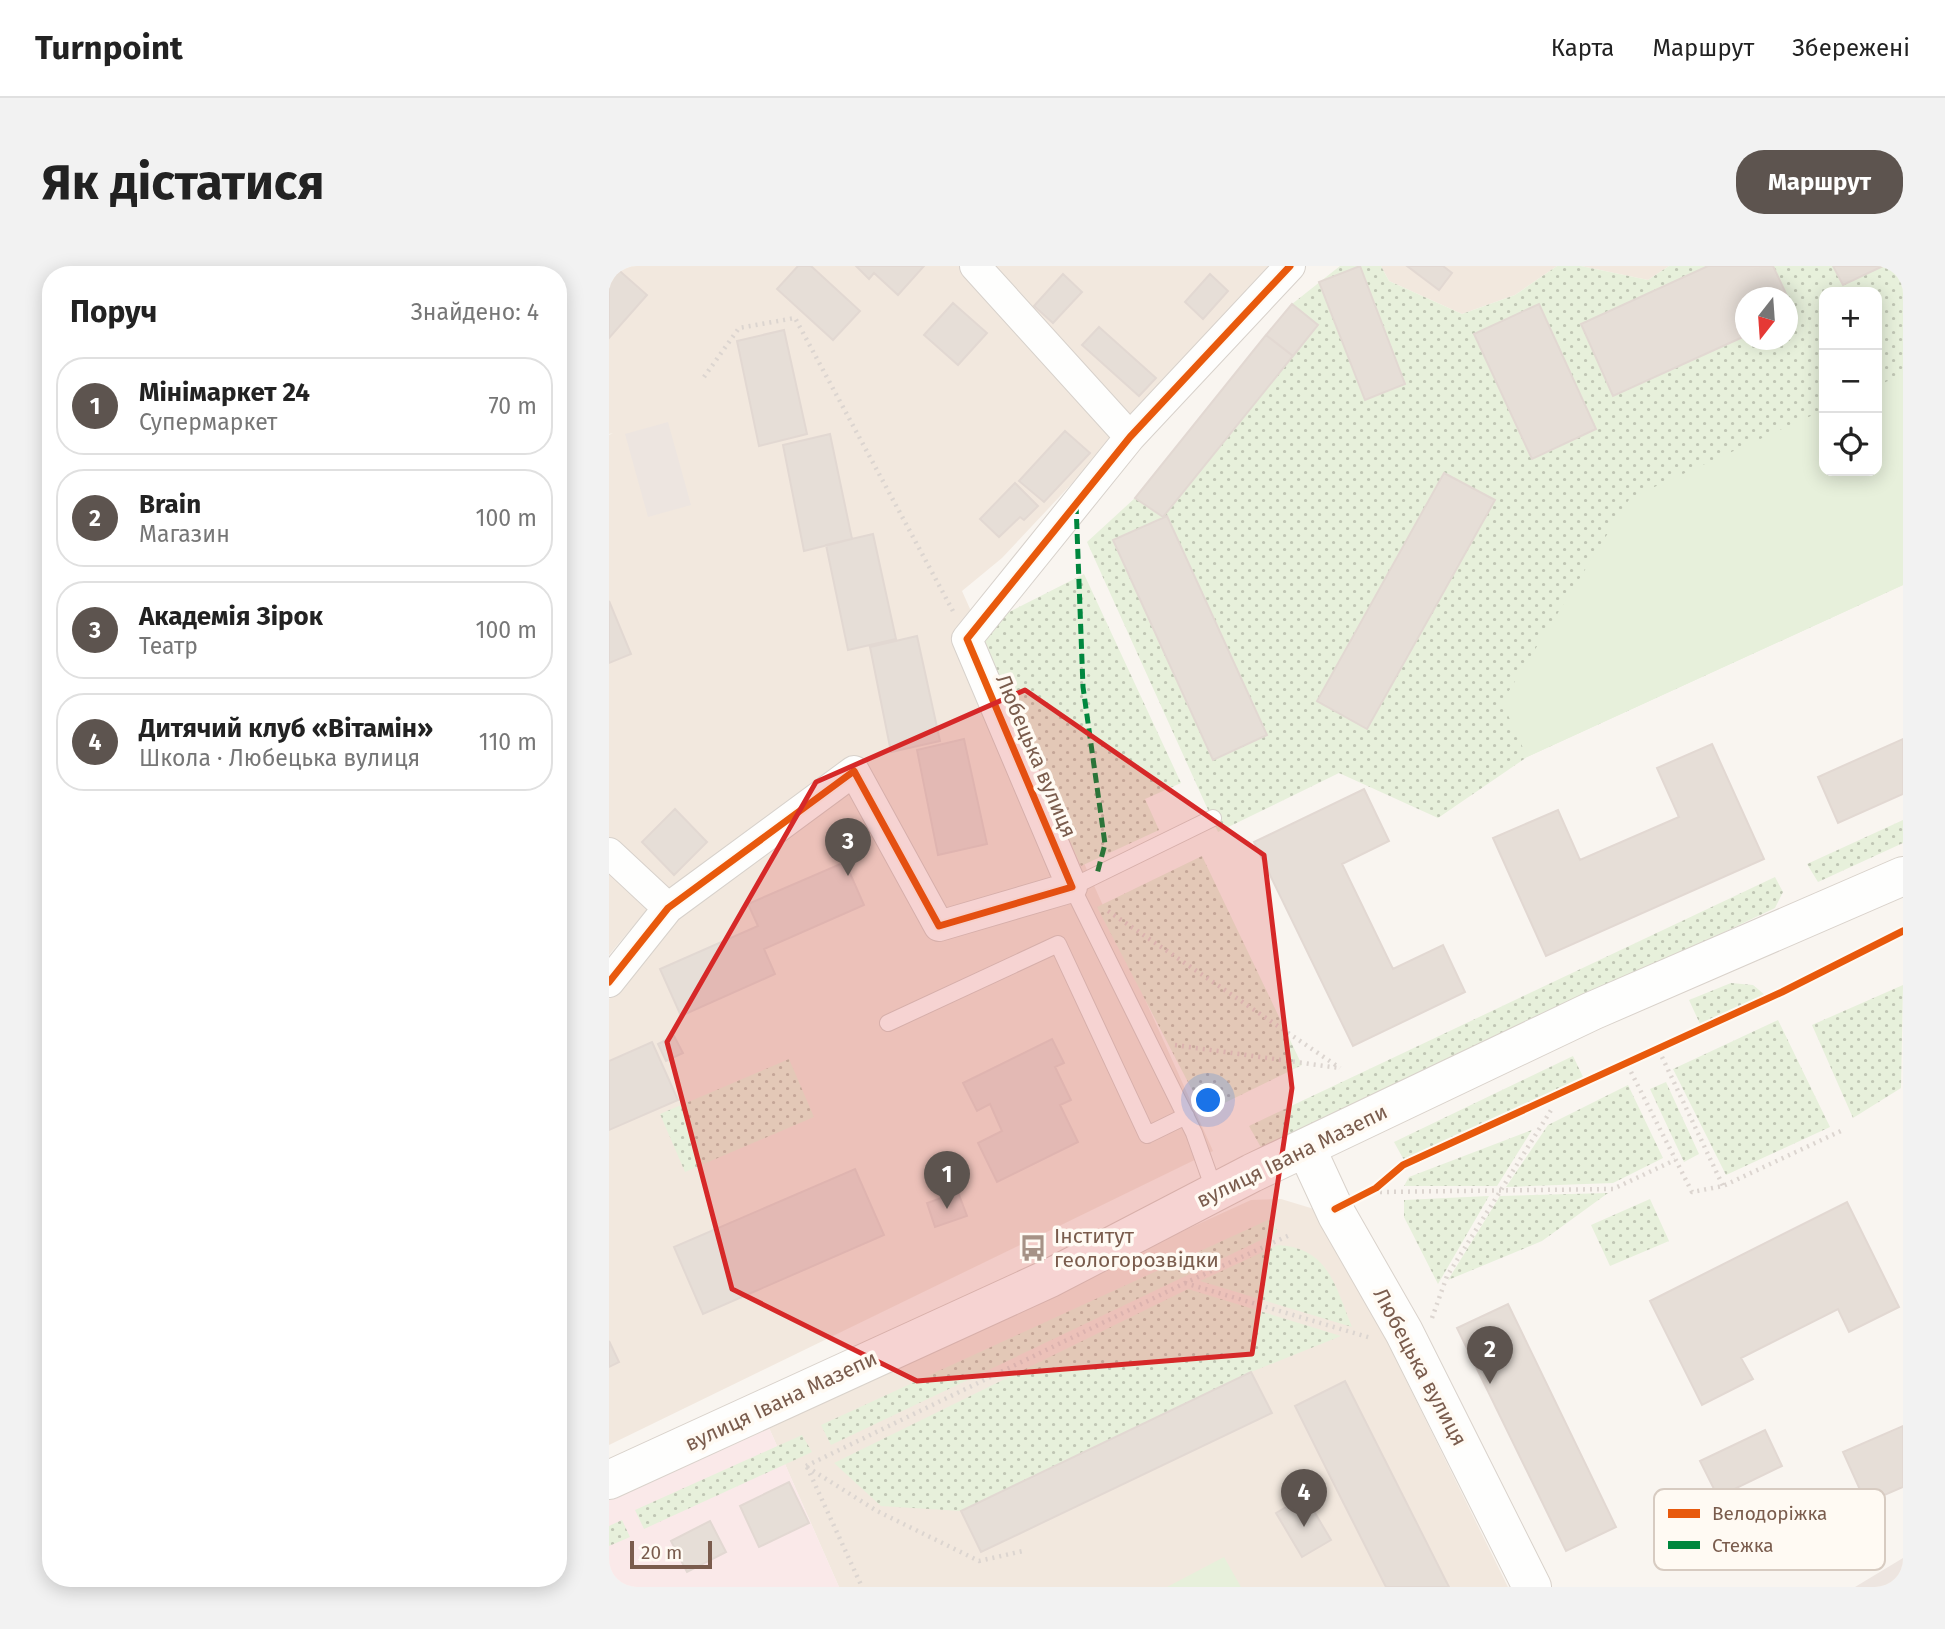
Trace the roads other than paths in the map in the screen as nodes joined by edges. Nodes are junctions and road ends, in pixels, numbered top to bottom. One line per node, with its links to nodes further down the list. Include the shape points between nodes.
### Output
1 (975, 266): 3 (street)
2 (1290, 266): 3 (street)
3 (1130, 437): 7 (street, Любецька вулиця, via 967,639)
4 (1213, 818): 7 (lane)
5 (609, 853): 8 (street)
6 (1903, 876): 12 (main road, вулиця Івана Мазепи, via 1592,1011)
7 (1072, 887): 8 (street, via 939,926 854,772); 11 (lane, Любецька вулиця)
8 (668, 908): 9 (street)
9 (609, 982)
10 (888, 1023): 11 (lane, via 1058,944 1147,1135)
11 (1186, 1116): 13 (lane, Любецька вулиця)
12 (1306, 1148): 13 (main road, вулиця Івана Мазепи); 15 (main road, Любецька вулиця, via 1405,1332)
13 (1215, 1192): 14 (main road, вулиця Івана Мазепи, via 1050,1279)
14 (609, 1480)
15 (1532, 1587)

